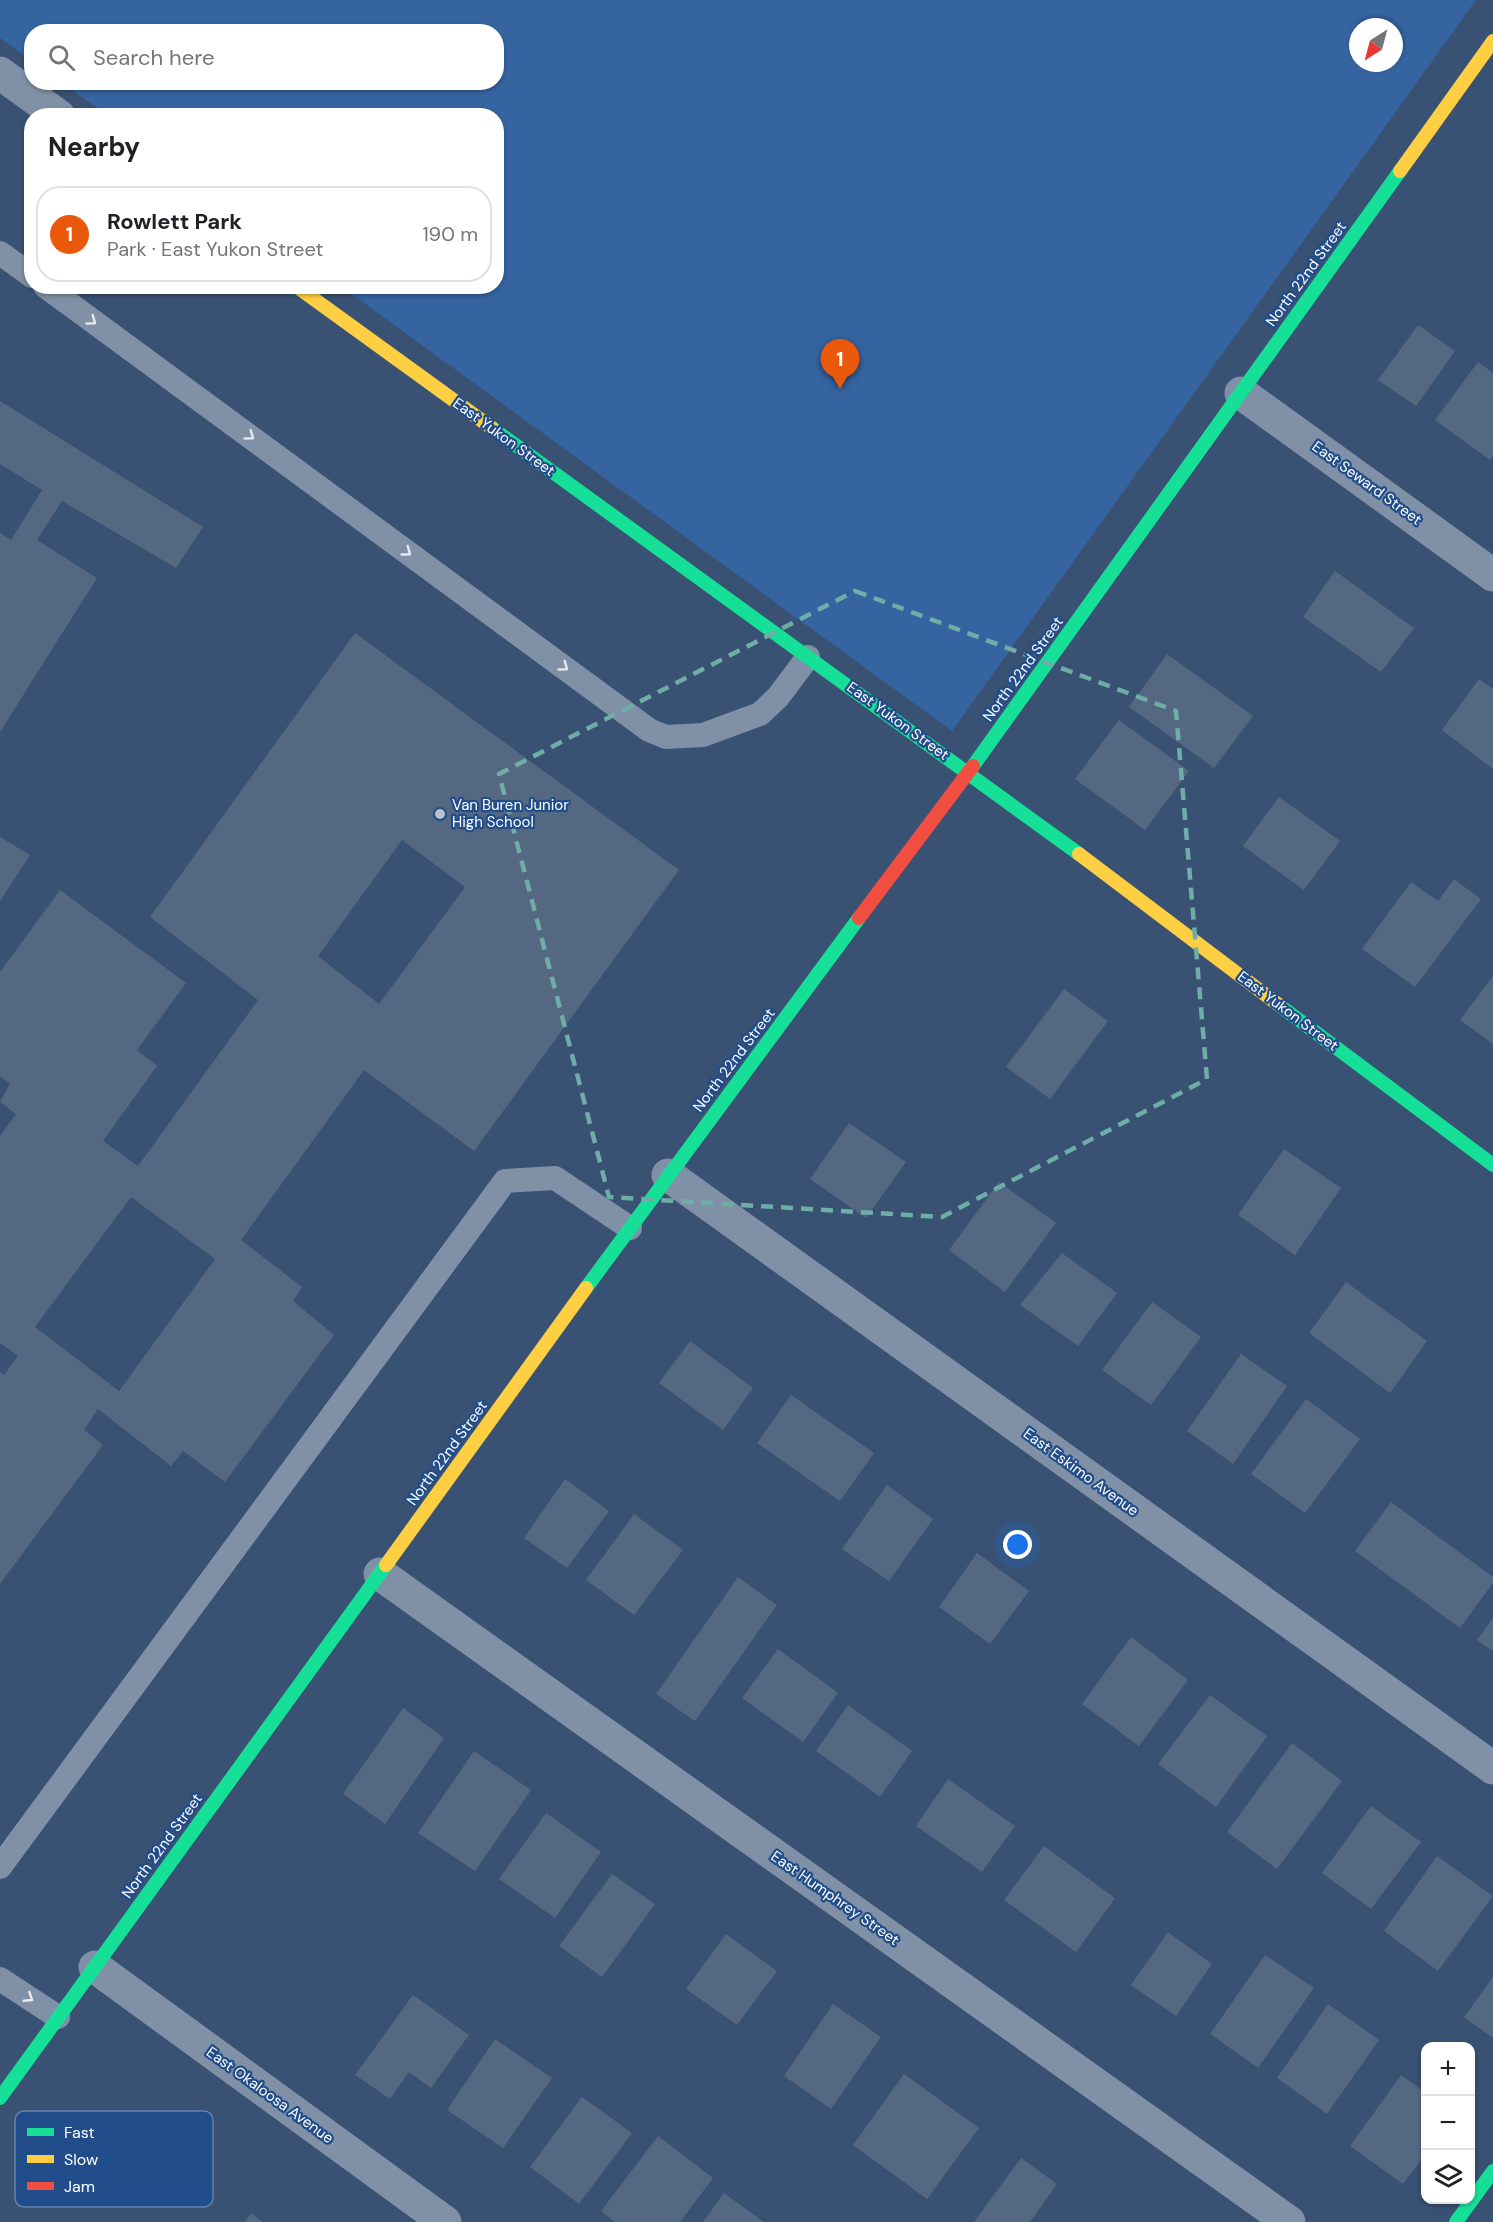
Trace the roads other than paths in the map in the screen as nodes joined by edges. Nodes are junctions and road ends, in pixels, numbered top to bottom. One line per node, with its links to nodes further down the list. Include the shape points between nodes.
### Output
1 (1493, 41): 8 (street, North 22nd Street)
2 (0, 73): 3 (street)
3 (48, 108)
4 (0, 253): 5 (lane)
5 (24, 270)
6 (56, 294): 10 (lane, one-way to 10, via 649,730 666,737 703,735 760,714)
7 (307, 294): 10 (street, East Yukon Street)
8 (1241, 393): 9 (street, East Seward Street); 11 (street, North 22nd Street)
9 (1493, 575)
10 (808, 657): 11 (street, East Yukon Street)
11 (969, 772): 12 (street, East Yukon Street); 13 (street, North 22nd Street)
12 (1493, 1165)
13 (668, 1175): 14 (street, North 22nd Street); 16 (street, East Eskimo Avenue)
14 (630, 1228): 15 (street, North 22nd Street); 17 (lane, via 555,1178 505,1181)
15 (380, 1574): 18 (street, North 22nd Street); 24 (street, East Humphrey Street)
16 (1493, 1768)
17 (0, 1866)
18 (95, 1967): 20 (street, North 22nd Street); 23 (street, East Okaloosa Avenue)
19 (0, 1979): 20 (lane, one-way to 20)
20 (58, 2017): 21 (street, North 22nd Street)
21 (0, 2098)
22 (1493, 2171): 25 (street)
23 (445, 2222)
24 (1290, 2222)
25 (1456, 2222)

